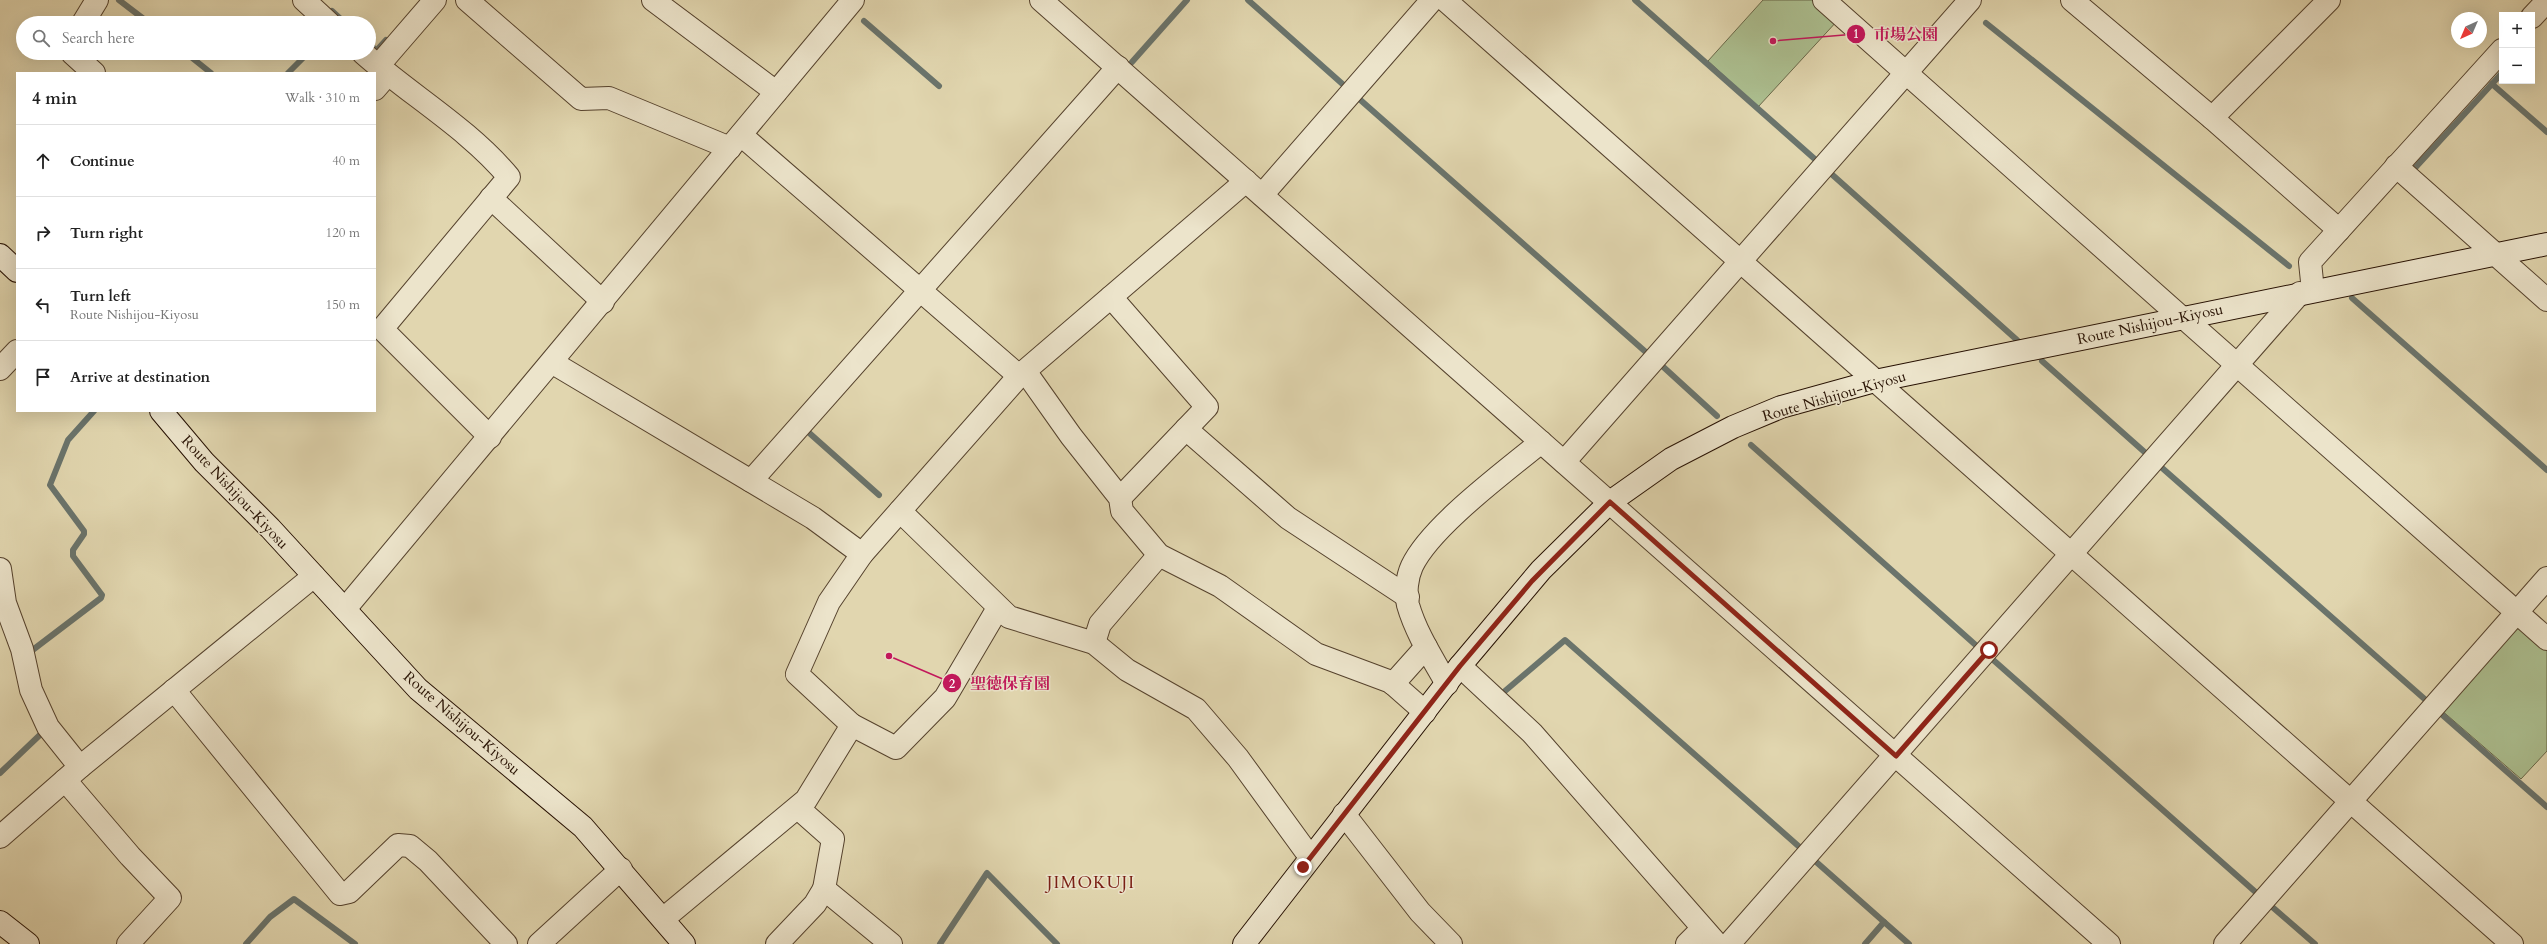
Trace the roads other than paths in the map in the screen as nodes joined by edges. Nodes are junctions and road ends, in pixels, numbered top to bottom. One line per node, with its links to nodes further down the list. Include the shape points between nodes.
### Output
1 (97, 0): 16 (street)
2 (304, 0): 17 (street)
3 (435, 0): 21 (street)
4 (467, 0): 26 (street, via 580,99 609,98)
5 (653, 0): 24 (street)
6 (853, 0): 24 (street)
7 (1042, 0): 20 (street)
8 (1432, 0): 29 (street)
9 (1445, 0): 35 (street)
10 (1824, 0): 22 (street)
11 (1970, 0): 22 (street)
12 (2072, 0): 25 (street)
13 (2329, 0): 25 (street)
14 (2547, 1): 15 (street)
15 (2535, 14)
16 (87, 16)
17 (321, 16)
18 (2499, 53): 27 (street)
19 (80, 60): 23 (street)
20 (1118, 68): 28 (street); 37 (street)
21 (376, 70): 30 (street, via 443,117 509,176)
22 (1905, 71): 35 (street); 42 (street)
23 (93, 72)
24 (776, 92): 26 (street)
25 (2212, 118): 31 (street)
26 (735, 141): 37 (street); 41 (street)
27 (2396, 166): 31 (street); 33 (street)
28 (1246, 181): 29 (street); 39 (street)
29 (1262, 195): 53 (street)
30 (491, 198): 41 (street); 43 (street)
31 (2339, 230): 38 (street, via 2310,262)
32 (2547, 244): 33 (street, Route Nishijou-Kiyosu)
33 (2495, 254): 38 (street, Route Nishijou-Kiyosu); 40 (street)
34 (0, 256): 36 (street)
35 (1739, 260): 49 (street); 54 (street)
36 (16, 270)
37 (920, 289): 48 (street); 55 (street)
38 (2307, 292): 42 (street, Route Nishijou-Kiyosu); 46 (street)
39 (1111, 297): 48 (street); 51 (street, via 1207,407)
40 (2547, 300)
41 (603, 302): 45 (street)
42 (2183, 318): 46 (street); 49 (street, Route Nishijou-Kiyosu)
43 (380, 322): 52 (street, via 382,329)
44 (16, 352): 47 (street)
45 (553, 363): 52 (street); 55 (street)
46 (2238, 365): 61 (street); 68 (street)
47 (0, 369)
48 (1022, 373): 56 (street); 58 (street)
49 (1875, 381): 57 (street, Route Nishijou-Kiyosu, via 1781,407 1733,427 1671,459); 61 (street)
50 (162, 412): 63 (street, Route Nishijou-Kiyosu, via 204,462)
51 (1186, 429): 56 (street); 65 (street, via 1288,518)
52 (490, 437): 67 (street)
53 (1540, 442): 54 (street); 65 (street, via 1435,535 1411,567 1407,581)
54 (1564, 462): 57 (street)
55 (751, 481): 59 (street, via 813,518)
56 (1120, 498): 60 (street, via 1122,511)
57 (1610, 502): 72 (street, Route Nishijou-Kiyosu, via 1541,570); 78 (street)
58 (900, 510): 59 (street); 66 (street)
59 (862, 554): 77 (street, via 829,602 797,674)
60 (1159, 555): 70 (street, via 1100,624); 73 (street, via 1220,586 1316,654)
61 (2072, 555): 78 (street); 80 (street)
62 (0, 570): 79 (street, via 5,603 22,649 31,690)
63 (314, 576): 67 (street, Route Nishijou-Kiyosu); 75 (street)
64 (2547, 578): 68 (street)
65 (1408, 597): 71 (street, via 1408,604)
66 (998, 608): 70 (street, via 1009,616); 77 (street, via 945,698 896,748)
67 (345, 610): 85 (street, Route Nishijou-Kiyosu, via 418,689 584,827)
68 (2517, 612): 69 (street); 80 (street)
69 (2547, 639)
70 (1094, 643): 84 (street, via 1127,670 1196,709 1238,758)
71 (1426, 646): 73 (street); 74 (street)
72 (1460, 666): 74 (street, Route Nishijou-Kiyosu); 89 (street, via 1532,733)
73 (1393, 684): 76 (street)
74 (1447, 684): 76 (street, Route Nishijou-Kiyosu)
75 (174, 690): 79 (street); 92 (street, via 340,894 349,892 398,845 410,846 428,861)
76 (1425, 712): 82 (street, Route Nishijou-Kiyosu)
77 (852, 726): 81 (street, via 806,800)
78 (1896, 756): 100 (street); 101 (street)
79 (72, 773): 83 (street); 91 (street, via 130,856 170,898)
80 (2351, 801): 102 (street); 103 (street)
81 (798, 808): 86 (street, via 833,840); 87 (street)
82 (1344, 814): 84 (street, Route Nishijou-Kiyosu); 98 (street, via 1420,912)
83 (0, 837)
84 (1310, 857): 97 (street, Route Nishijou-Kiyosu)
85 (621, 869): 87 (street, Route Nishijou-Kiyosu); 93 (street)
86 (824, 889): 95 (street, via 815,904); 96 (street)
87 (663, 919): 94 (street, Route Nishijou-Kiyosu)
88 (0, 922): 90 (street)
89 (1709, 937): 99 (street)
90 (28, 944)
91 (128, 944)
92 (506, 944)
93 (539, 944)
94 (684, 944)
95 (777, 944)
96 (891, 944)
97 (1244, 944)
98 (1451, 944)
99 (1687, 944)
100 (1729, 944)
101 (2109, 944)
102 (2225, 944)
103 (2512, 944)

